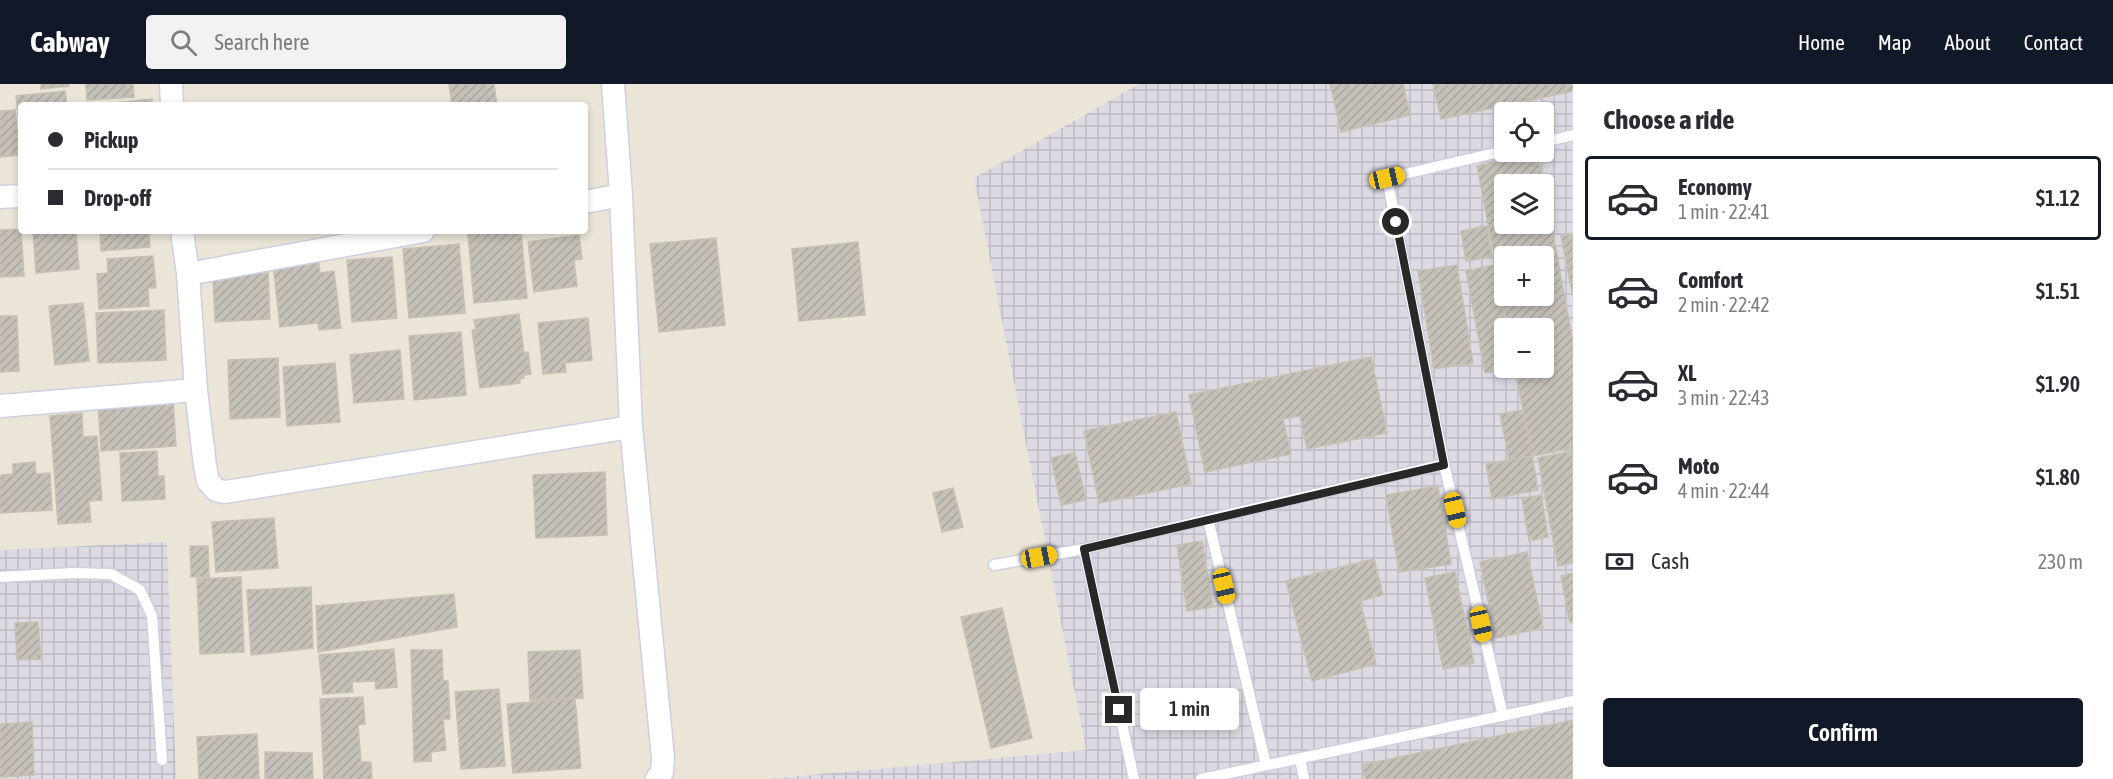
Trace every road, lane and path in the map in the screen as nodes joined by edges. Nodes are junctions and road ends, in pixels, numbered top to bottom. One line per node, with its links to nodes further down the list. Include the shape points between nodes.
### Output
1 (171, 84): 3 (street)
2 (613, 84): 8 (street)
3 (172, 102)
4 (1573, 135): 5 (lane)
5 (1554, 140)
6 (1494, 153): 17 (lane, via 1387,178)
7 (18, 195): 9 (street)
8 (621, 195): 10 (street); 16 (street)
9 (0, 197)
10 (588, 201)
11 (182, 234): 13 (street)
12 (407, 234): 13 (street)
13 (188, 274): 14 (street)
14 (196, 390): 15 (street); 16 (street, via 208,481 216,490 225,492)
15 (0, 406)
16 (631, 427): 27 (street, via 663,758)
17 (1444, 465): 18 (lane); 23 (lane)
18 (1208, 519): 19 (lane); 26 (lane)
19 (1084, 549): 20 (lane); 28 (lane)
20 (994, 565)
21 (0, 577): 25 (lane, via 111,574 140,590 152,616)
22 (1573, 701): 23 (lane)
23 (1503, 716): 24 (lane)
24 (1300, 758): 26 (lane); 30 (lane)
25 (162, 760)
26 (1266, 765): 29 (lane)
27 (657, 779)
28 (1134, 779)
29 (1202, 779)
30 (1304, 779)

